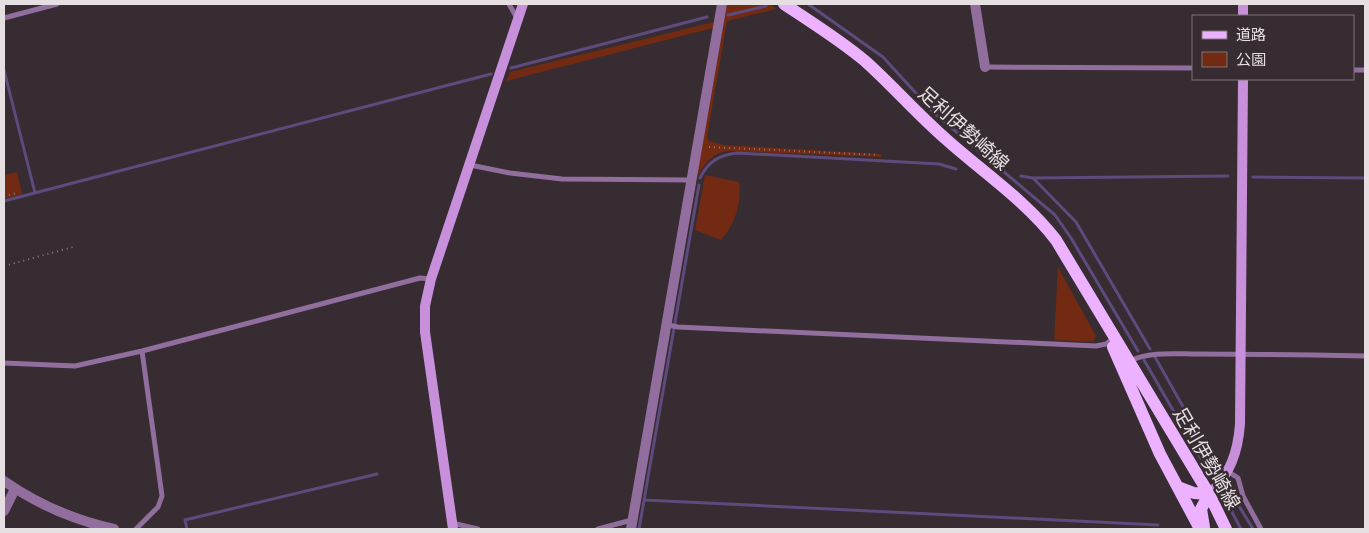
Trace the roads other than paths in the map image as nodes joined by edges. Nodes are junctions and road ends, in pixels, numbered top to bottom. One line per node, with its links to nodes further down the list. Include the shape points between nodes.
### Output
1 (58, 4): 7 (lane)
2 (509, 4): 8 (lane)
3 (524, 4): 8 (street)
4 (722, 4): 13 (street)
5 (784, 4): 15 (main road, 足利伊勢崎線, via 852,51 935,130 1034,213 1056,240)
6 (975, 4): 9 (street)
7 (4, 18)
8 (518, 20): 12 (street)
9 (985, 68): 10 (lane)
10 (1192, 68)
11 (1242, 80): 19 (street)
12 (469, 165): 13 (lane, via 562,179); 14 (street)
13 (691, 180): 16 (street)
14 (431, 279): 18 (lane, via 420,278); 30 (street, via 425,306 425,332)
15 (1094, 304): 17 (main road, 足利伊勢崎線); 21 (main road, 足利伊勢崎線)
16 (666, 325): 17 (lane, via 1096,346); 29 (street)
17 (1110, 341): 25 (main road, 足利伊勢崎線)
18 (142, 351): 22 (lane, via 75,366); 32 (lane, via 162,496 158,507)
19 (1240, 354): 20 (lane); 21 (lane, via 1160,355 1135,358); 23 (street, via 1239,435)
20 (1365, 356)
21 (1129, 362): 27 (main road, 足利伊勢崎線)
22 (4, 363)
23 (1229, 472): 27 (street); 38 (lane, via 1238,478 1243,496)
24 (4, 481): 26 (street)
25 (1178, 487): 27 (main road); 35 (main road, 足利伊勢崎線)
26 (15, 489): 28 (street); 31 (street, via 57,511)
27 (1209, 494): 36 (main road, via 1201,509); 37 (main road, 足利伊勢崎線)
28 (4, 511)
29 (632, 525): 34 (lane)
30 (452, 526): 33 (lane)
31 (114, 529)
32 (136, 529)
33 (478, 529)
34 (598, 529)
35 (1200, 529)
36 (1205, 529)
37 (1226, 529)
38 (1261, 529)

